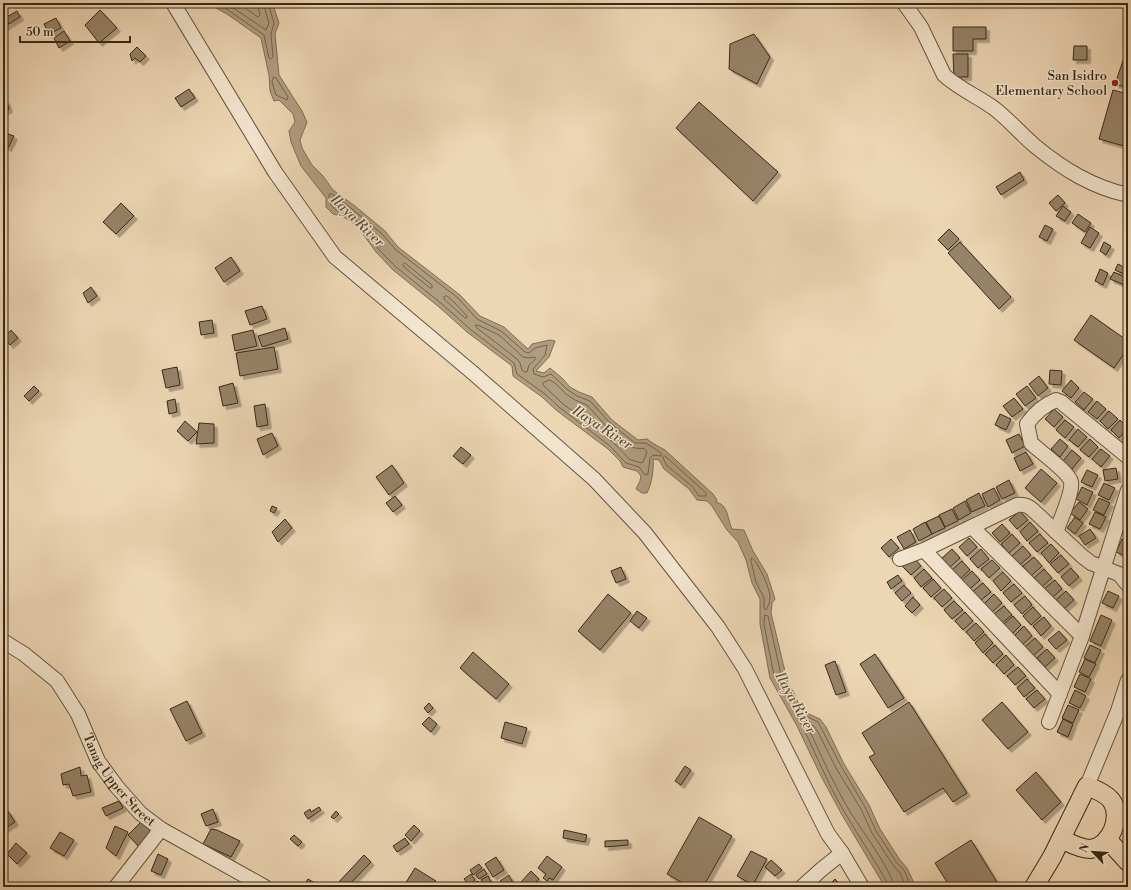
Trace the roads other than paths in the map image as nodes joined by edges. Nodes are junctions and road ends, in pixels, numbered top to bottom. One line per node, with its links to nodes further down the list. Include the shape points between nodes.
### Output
1 (173, 3): 22 (street, via 275,172 335,257 594,479 645,533 732,648 749,676 828,834)
2 (904, 3): 3 (street, via 921,27 944,75 950,81 993,108 1064,168 1087,182)
3 (1128, 195)
4 (1128, 457): 7 (street, via 1061,402 1056,400 1048,404 1032,417 1028,424 1031,443 1071,481)
5 (1128, 490): 10 (street)
6 (972, 527): 7 (street, via 1023,504 1030,507); 8 (street); 13 (street)
7 (1056, 532): 10 (street, via 1082,556)
8 (924, 550): 9 (street); 16 (street)
9 (900, 559)
10 (1104, 569): 11 (street); 13 (street)
11 (1123, 573): 12 (street)
12 (1128, 585)
13 (1082, 636): 16 (street)
14 (3, 641): 19 (street, Tanag Upper Street, via 24,654 57,681 78,714 98,761 140,813)
15 (1128, 680): 18 (street)
16 (1060, 694): 17 (street)
17 (1049, 722)
18 (1087, 786): 20 (main road); 21 (main road, via 1104,794 1111,800 1115,809 1116,820)
19 (161, 829): 24 (street); 25 (street, Tanag Upper Street)
20 (1061, 839): 21 (main road, via 1090,849 1100,846); 28 (main road)
21 (1108, 839): 23 (main road)
22 (842, 854): 26 (street); 27 (street)
23 (1128, 862)
24 (116, 887)
25 (265, 887)
26 (802, 887)
27 (862, 887)
28 (1034, 887)

